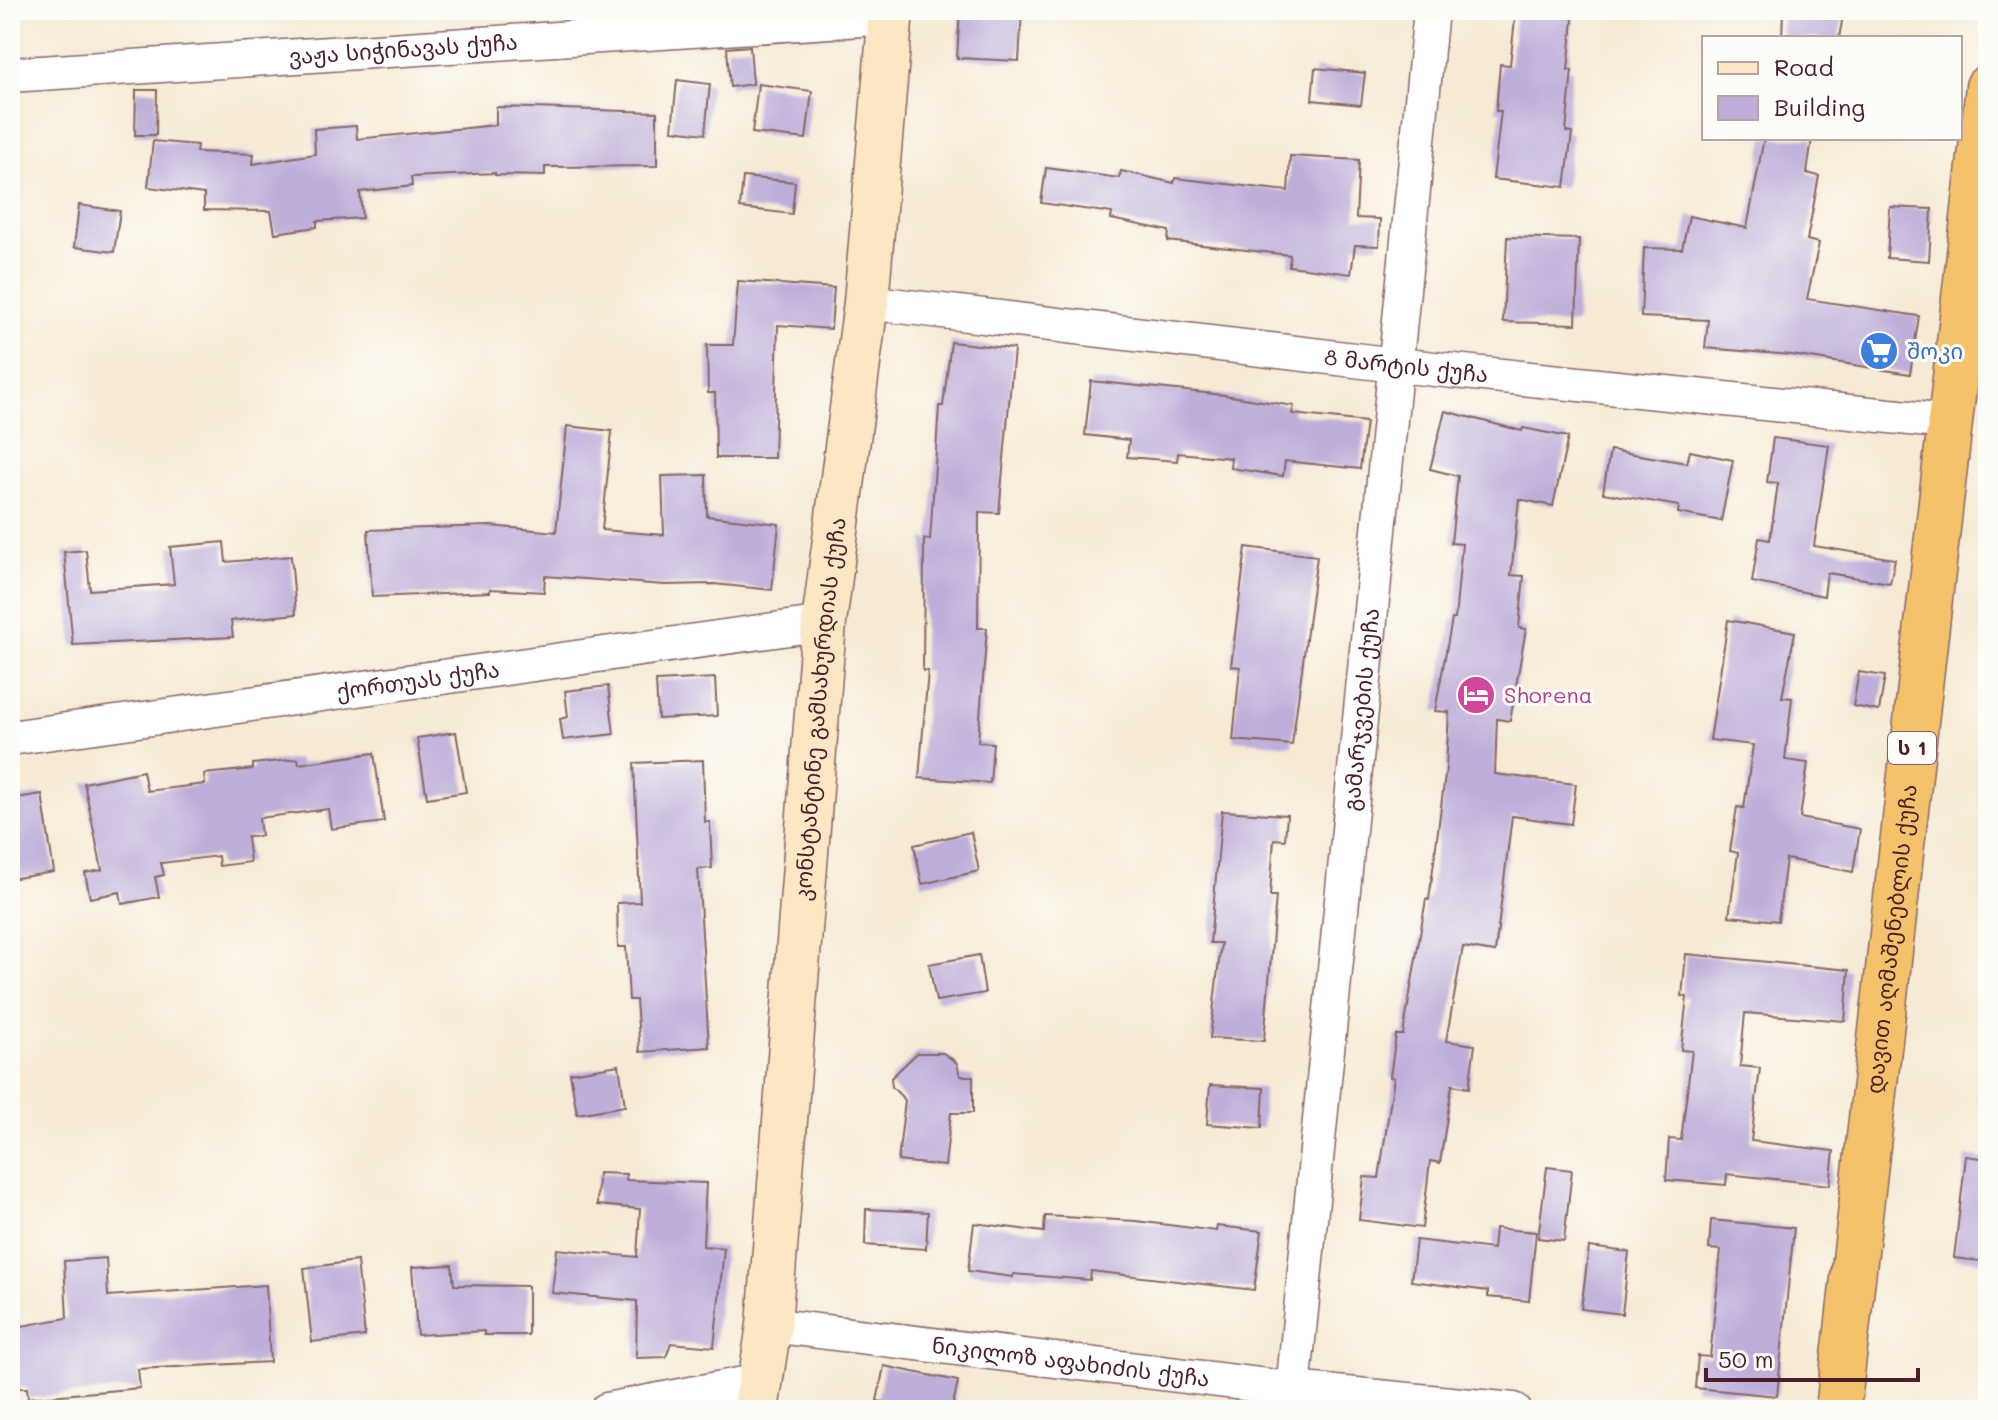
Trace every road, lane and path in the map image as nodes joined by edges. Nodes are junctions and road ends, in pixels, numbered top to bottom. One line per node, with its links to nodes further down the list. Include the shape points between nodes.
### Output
1 (1431, 10): 7 (street, გამარჯვების ქუჩა)
2 (891, 14): 3 (street, ვაჟა სიჭინავას ქუჩა); 5 (main road, კონსტანტინე გამსახურდიას ქუჩა)
3 (10, 75)
4 (1988, 87): 6 (highway, დავით აღმაშენებლის ქუჩა / ს 1)
5 (866, 302): 7 (street, 8 მარტის ქუჩა); 9 (main road, კონსტანტინე გამსახურდიას ქუჩა)
6 (1975, 307): 8 (highway, დავით აღმაშენებლის ქუჩა / ს 1)
7 (1396, 365): 8 (street, 8 მარტის ქუჩა); 13 (street, გამარჯვების ქუჩა)
8 (1948, 422): 16 (highway, დავით აღმაშენებლის ქუჩა / ს 1)
9 (824, 623): 10 (street, ქორთუას ქუჩა); 11 (main road, კონსტანტინე გამსახურდიას ქუჩა)
10 (10, 738)
11 (769, 1325): 12 (main road, კონსტანტინე გამსახურდიას ქუჩა); 13 (street, ნიკილოზ აფახიძის ქუჩა)
12 (758, 1396): 14 (street)
13 (1292, 1399): 15 (street, ნიკილოზ აფახიძის ქუჩა)
14 (607, 1410)
15 (1514, 1410)
16 (1838, 1410)

